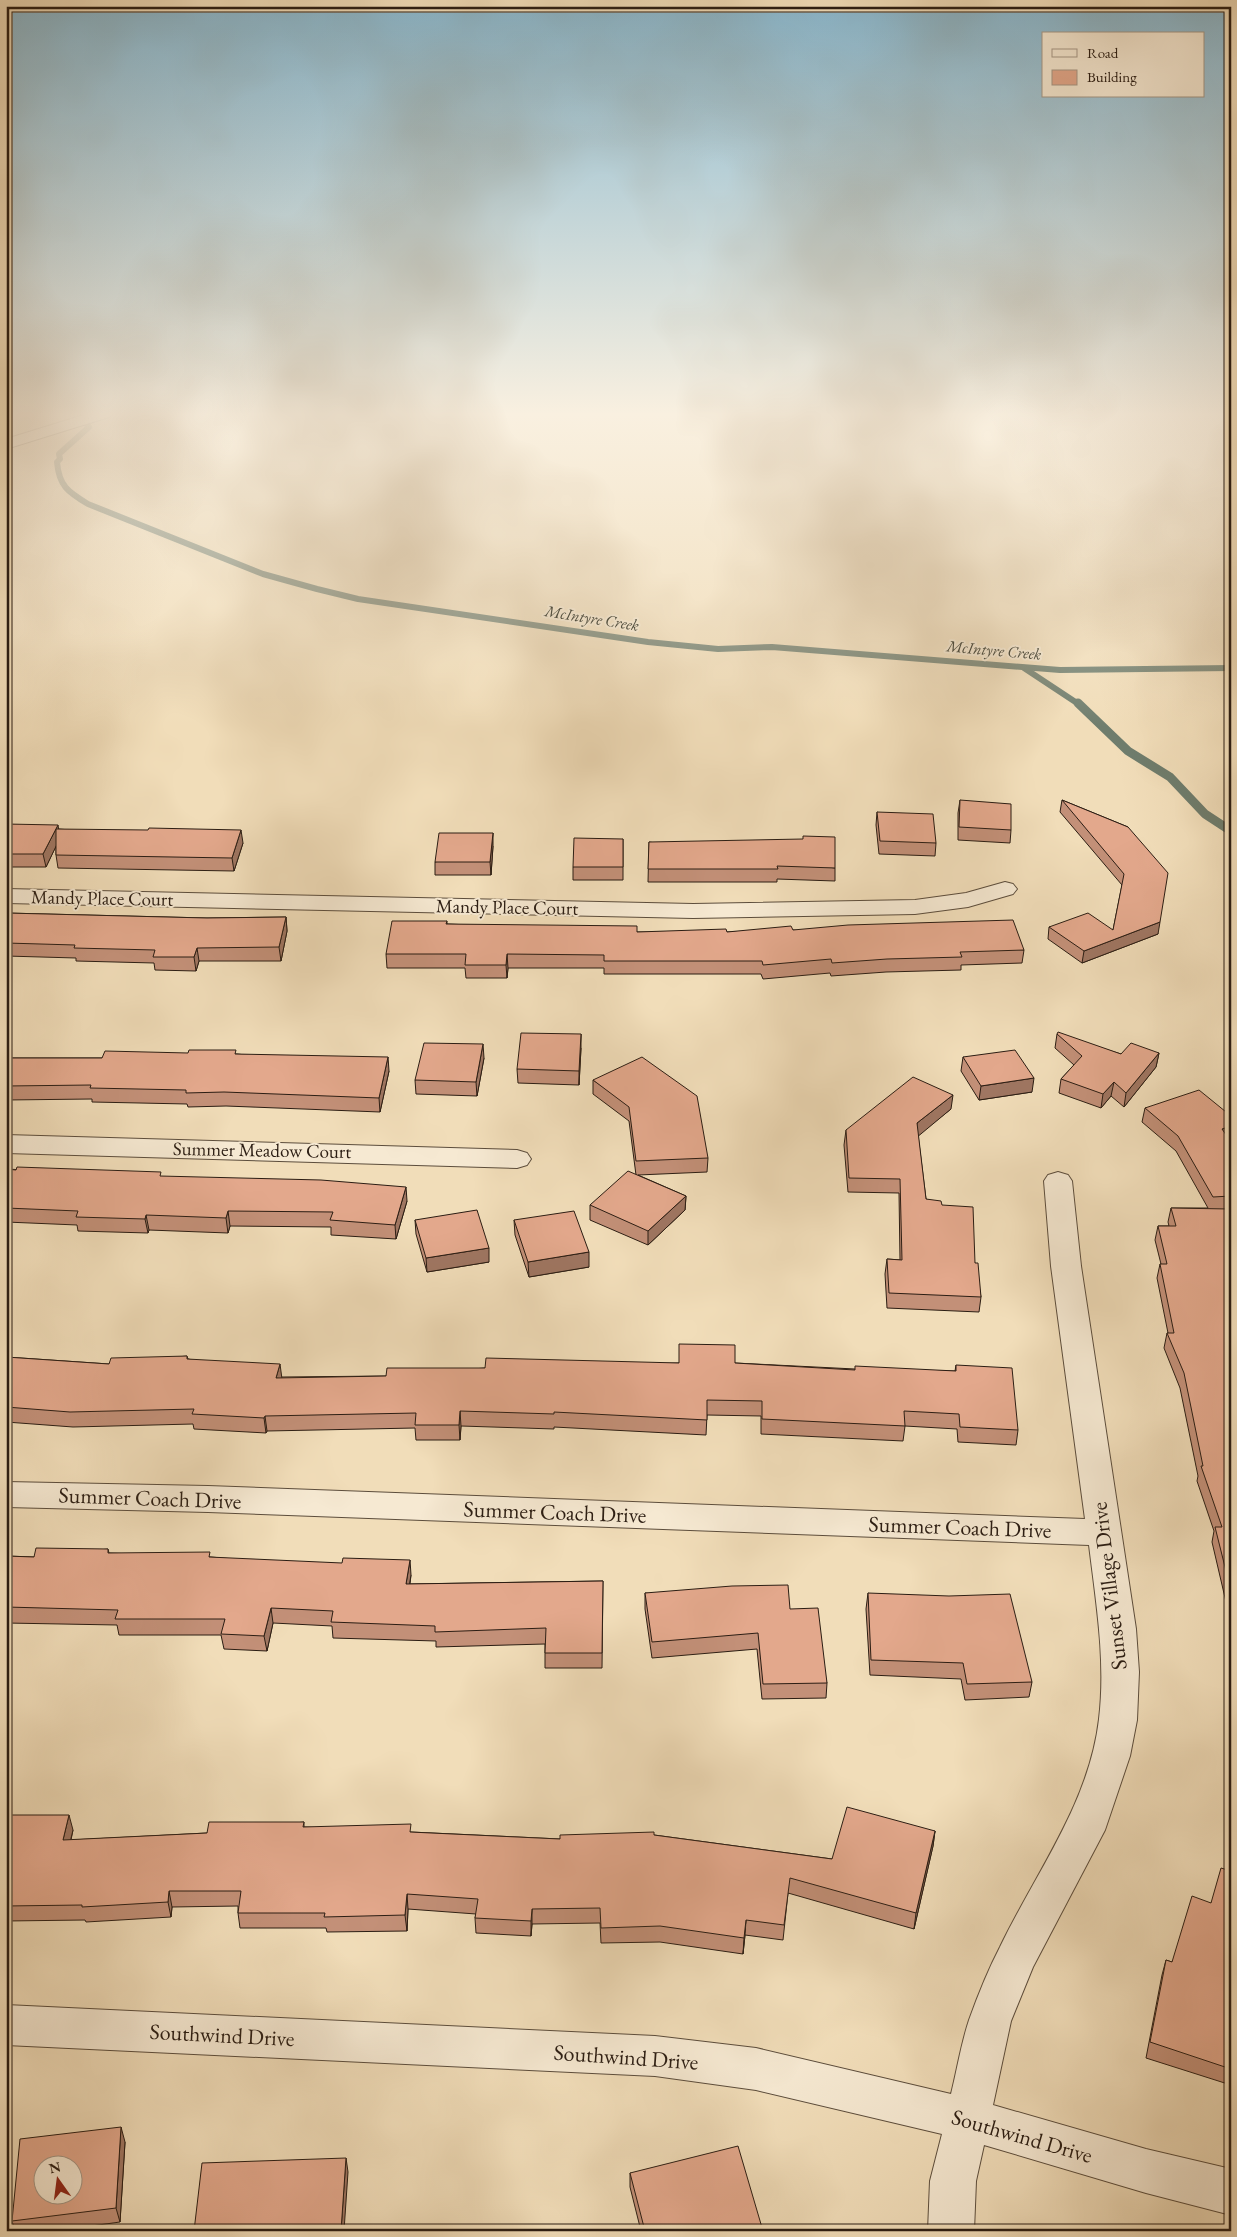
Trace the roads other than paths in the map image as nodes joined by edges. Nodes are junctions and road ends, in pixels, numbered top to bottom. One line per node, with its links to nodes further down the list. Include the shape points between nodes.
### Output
1 (1005, 889): 2 (street, Mandy Place Court, via 968,900 915,907 693,911)
2 (6, 896)
3 (6, 1144): 4 (street, Summer Meadow Court)
4 (517, 1159)
5 (1058, 1181): 7 (street, Sunset Village Drive, via 1066,1266)
6 (6, 1494): 7 (street, Summer Coach Drive)
7 (1104, 1533): 9 (street, Sunset Village Drive, via 1118,1629 1120,1672 1118,1720 1111,1756 1085,1830 1015,1959 990,2021)
8 (6, 2025): 9 (street, Southwind Drive, via 655,2056 756,2069)
9 (967, 2119): 10 (street, Southwind Drive); 11 (street, Sunset Village Drive, via 952,2181)
10 (1231, 2192)
11 (951, 2231)

